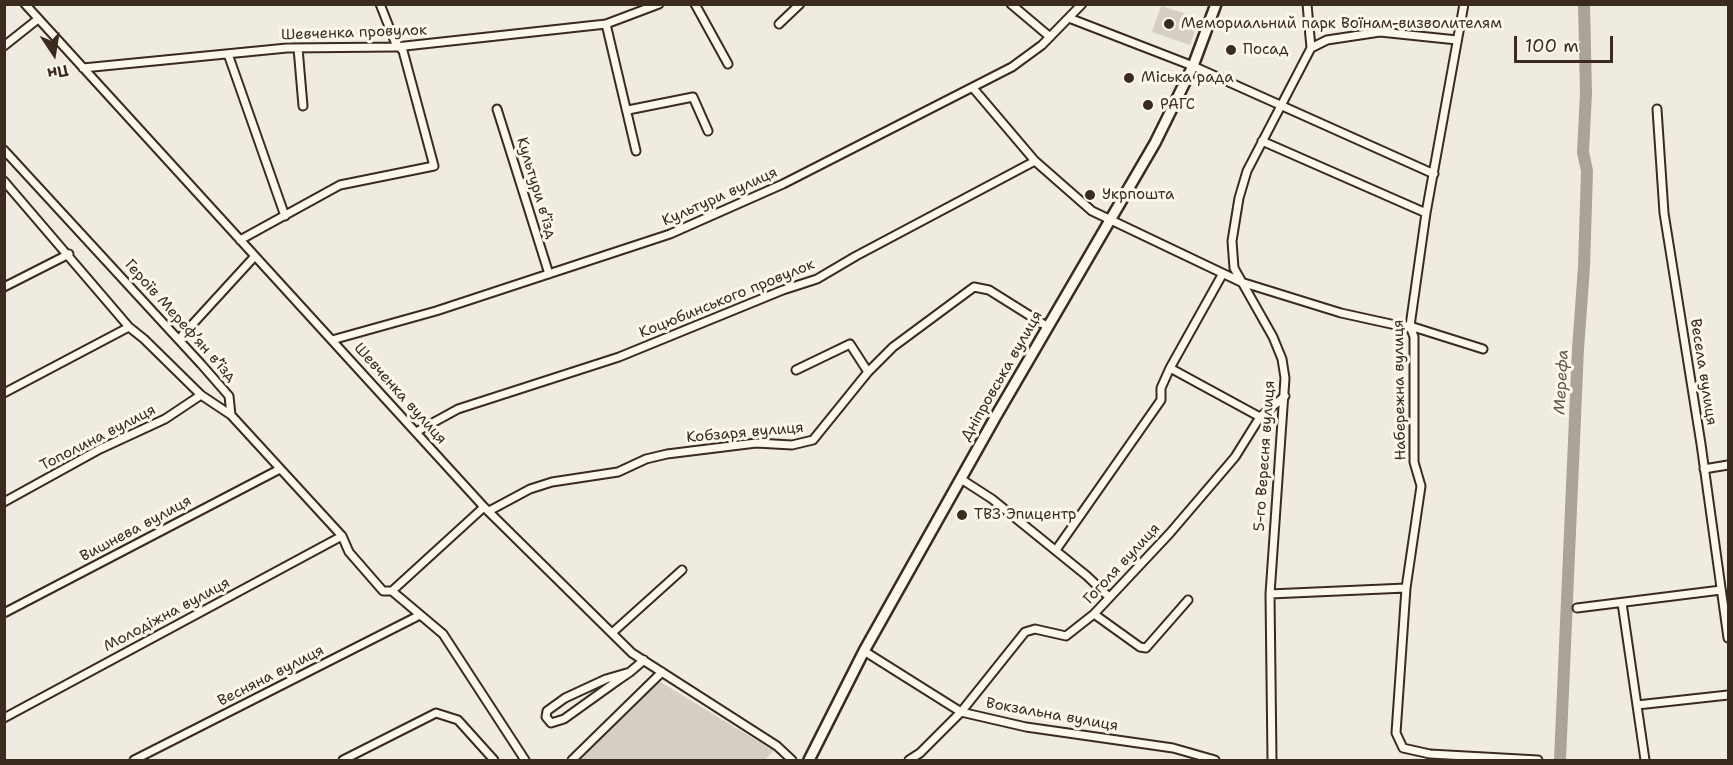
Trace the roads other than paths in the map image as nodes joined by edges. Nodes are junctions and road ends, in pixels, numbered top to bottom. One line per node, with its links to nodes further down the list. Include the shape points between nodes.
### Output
1 (25, 4): 12 (street, Шевченка вулиця)
2 (380, 4): 18 (street)
3 (659, 4): 13 (street, Шевченка провулок)
4 (695, 4): 22 (street)
5 (800, 4): 14 (street)
6 (1011, 4): 15 (street)
7 (1083, 4): 11 (street, Культури вулиця)
8 (1216, 4): 23 (highway, Дніпровська вулиця)
9 (1307, 4): 20 (street)
10 (1464, 4): 16 (street, Набережна вулиця)
11 (1069, 18): 15 (street, Культури вулиця); 23 (street)
12 (38, 19): 17 (street); 24 (street, Шевченка вулиця)
13 (606, 24): 18 (street, Шевченка провулок); 30 (street)
14 (779, 24)
15 (1050, 37): 25 (street, Культури вулиця, via 1012,67)
16 (1457, 40): 20 (street, via 1380,32 1327,40); 36 (street, Набережна вулиця)
17 (4, 46)
18 (399, 47): 19 (street, Шевченка провулок); 39 (street, via 434,166 340,185)
19 (298, 48): 21 (street, Шевченка провулок); 27 (street)
20 (1311, 48): 26 (street, 5-го Вересня вулиця)
21 (228, 54): 24 (street, Шевченка провулок); 39 (street)
22 (728, 64)
23 (1193, 66): 26 (street); 40 (highway, Дніпровська вулиця)
24 (83, 68): 41 (street, Шевченка вулиця)
25 (973, 88): 35 (street); 44 (street, Культури вулиця, via 783,184 670,234)
26 (1282, 105): 32 (street, 5-го Вересня вулиця); 36 (street)
27 (303, 106)
28 (497, 109): 44 (street, Культури в’їзд)
29 (1657, 109): 65 (street, Весела вулиця, via 1664,213)
30 (628, 110): 31 (street, via 693,97); 34 (street)
31 (708, 131)
32 (1262, 141): 38 (street); 46 (street, 5-го Вересня вулиця, via 1247,171 1232,241 1234,268)
33 (4, 150): 51 (street, Героїв Мерефʼян вʼїзд)
34 (636, 151)
35 (1035, 161): 40 (street, via 1074,197); 62 (street, Коцюбинського провулок, via 817,279 619,357 458,409)
36 (1434, 174): 38 (street, Набережна вулиця)
37 (4, 181): 42 (street)
38 (1426, 213): 48 (street, Набережна вулиця)
39 (285, 216): 41 (street)
40 (1111, 220): 45 (street); 50 (highway, Дніпровська вулиця)
41 (240, 240): 43 (street, Шевченка вулиця)
42 (69, 254): 47 (street); 49 (street)
43 (255, 256): 51 (street); 52 (street, Шевченка вулиця)
44 (549, 274): 52 (street, Культури вулиця)
45 (1222, 275): 46 (street); 54 (street)
46 (1241, 282): 48 (street, via 1341,313); 59 (street, 5-го Вересня вулиця, via 1282,359)
47 (4, 287)
48 (1410, 326): 53 (street); 72 (street, Набережна вулиця, via 1414,337 1414,462 1421,486)
49 (129, 327): 57 (street); 58 (street)
50 (1048, 327): 56 (street, Кобзаря вулиця, via 989,290 974,287 892,347); 66 (highway, Дніпровська вулиця)
51 (179, 339): 60 (street, Героїв Мерефʼян вʼїзд, via 228,396)
52 (332, 340): 62 (street, Шевченка вулиця)
53 (1483, 349)
54 (1170, 368): 61 (street); 70 (street, via 1161,388 1161,400)
55 (796, 370): 56 (street, via 850,344)
56 (867, 372): 68 (street, Кобзаря вулиця, via 813,440 792,445 756,443 667,453 618,472 552,482)
57 (4, 393)
58 (201, 395): 60 (street); 67 (street, Тополина вулиця, via 165,419 100,449)
59 (1285, 396): 61 (street, Гоголя вулиця); 75 (street, 5-го Вересня вулиця)
60 (231, 415): 64 (street, Героїв Мерефʼян вʼїзд)
61 (1260, 417): 76 (street, Гоголя вулиця, via 1235,457)
62 (416, 432): 68 (street, Шевченка вулиця)
63 (1728, 465): 65 (street)
64 (280, 469): 69 (street, Героїв Мерефʼян вʼїзд); 80 (street, Вишнева вулиця)
65 (1704, 469): 73 (street, Весела вулиця)
66 (961, 478): 70 (street); 85 (highway, Дніпровська вулиця)
67 (4, 502)
68 (486, 509): 74 (street, Кобзаря вулиця); 83 (street, Шевченка вулиця)
69 (342, 536): 74 (street, Героїв Мерефʼян вʼїзд, via 349,552 383,591); 92 (street, Молодіжна вулиця)
70 (1056, 550): 76 (street)
71 (681, 570): 83 (street)
72 (1406, 588): 75 (street); 103 (street, Набережна вулиця, via 1396,733 1403,748 1430,754)
73 (1721, 590): 78 (street); 84 (street, Весела вулиця)
74 (392, 591): 82 (street, Героїв Мерефʼян вʼїзд)
75 (1270, 594): 102 (street, 5-го Вересня вулиця)
76 (1109, 597): 81 (street, Гоголя вулиця)
77 (1188, 600): 81 (street, via 1146,648)
78 (1622, 603): 79 (street); 90 (street)
79 (1577, 608)
80 (4, 613)
81 (1094, 614): 91 (street, Гоголя вулиця, via 1066,636 1035,629 1025,632)
82 (420, 615): 93 (street, Весняна вулиця); 96 (street, Героїв Мерефʼян вʼїзд, via 443,634)
83 (612, 633): 86 (street, Шевченка вулиця)
84 (1728, 638)
85 (864, 651): 91 (street, Вокзальна вулиця); 99 (highway, Дніпровська вулиця)
86 (644, 660): 87 (street); 88 (street, Шевченка вулиця)
87 (630, 672): 87 (street, via 564,719 551,723 546,717 547,711 565,698 606,678)
88 (662, 672): 97 (street); 98 (street, Шевченка вулиця, via 777,746)
89 (1728, 695): 90 (street)
90 (1637, 705): 104 (street)
91 (961, 712): 100 (street); 101 (street, Вокзальна вулиця, via 1026,727 1173,748)
92 (4, 718)
93 (134, 760)
94 (343, 760): 95 (street, via 435,712 458,720)
95 (494, 760)
96 (525, 760)
97 (572, 760)
98 (792, 760)
99 (809, 760)
100 (909, 760)
101 (1215, 760)
102 (1272, 760)
103 (1538, 760)
104 (1644, 760)

